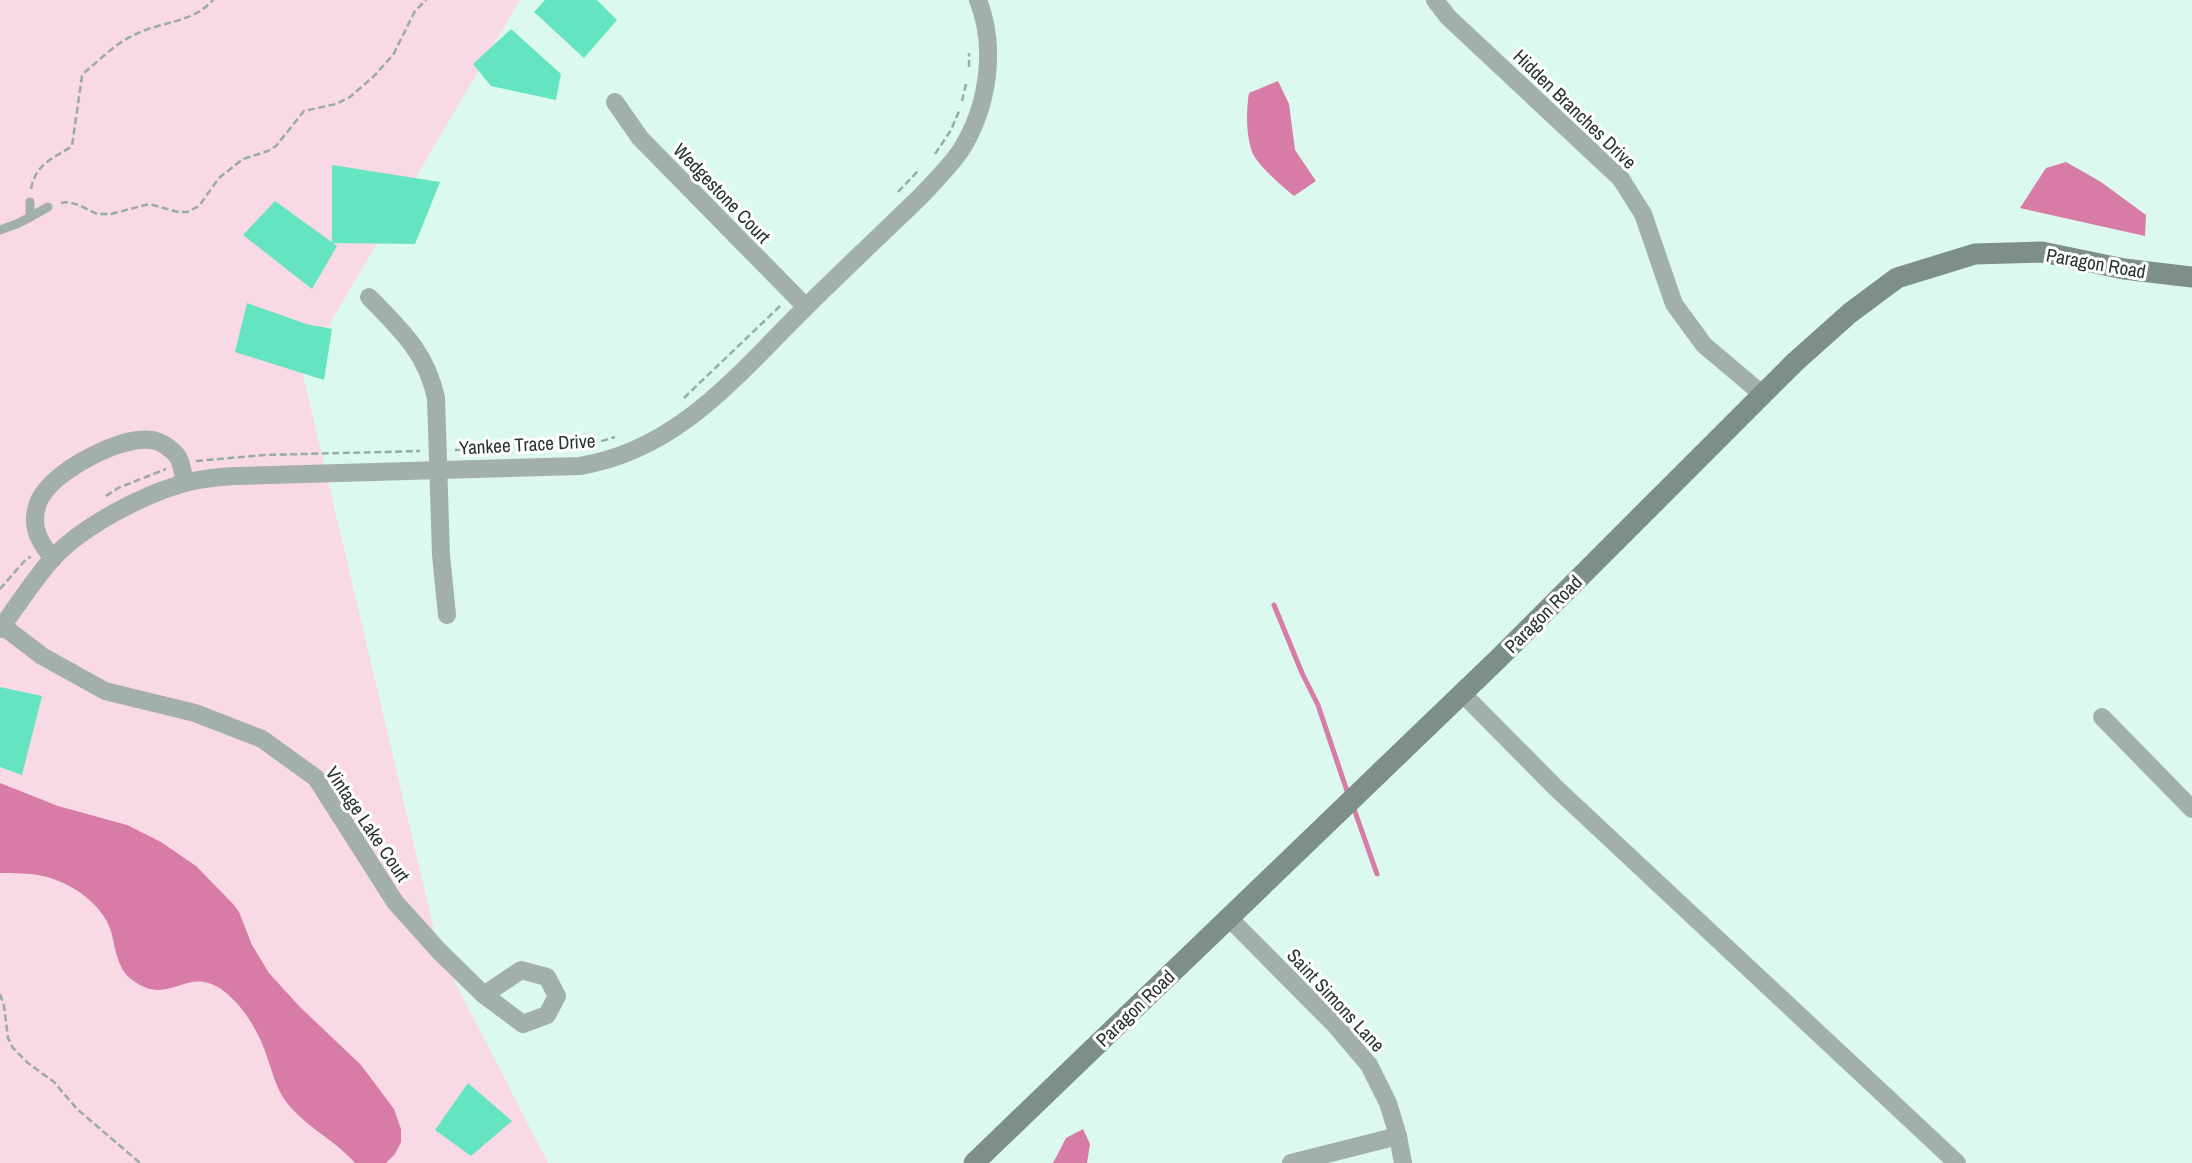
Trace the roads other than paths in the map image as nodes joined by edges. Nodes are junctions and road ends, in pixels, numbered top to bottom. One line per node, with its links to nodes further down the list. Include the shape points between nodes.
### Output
1 (978, 0): 10 (street, Yankee Trace Drive, via 985,27 987,77 984,98 967,139 922,195)
2 (1435, 0): 11 (street, Hidden Branches Drive, via 1621,180 1643,214 1674,304 1704,345)
3 (615, 102): 10 (street, Wedgestone Court, via 640,138)
4 (30, 202): 6 (lane)
5 (48, 207): 6 (lane)
6 (30, 217): 7 (lane)
7 (1, 228)
8 (2192, 277): 11 (street, Paragon Road, via 2042,252 1975,254 1897,278 1850,313)
9 (369, 297): 12 (street, via 425,362 436,398)
10 (799, 301): 12 (street, Yankee Trace Drive, via 713,399 671,432 623,456 580,466)
11 (1762, 394): 17 (street, Paragon Road)
12 (440, 470): 13 (street, Yankee Trace Drive, via 236,476); 15 (street)
13 (185, 483): 14 (street, Yankee Trace Drive, via 152,494); 14 (street, via 180,459 153,440 118,444 80,463 47,487 36,508 36,530)
14 (48, 552): 16 (street, Yankee Trace Drive)
15 (447, 615)
16 (1, 626): 21 (street, Vintage Lake Court, via 42,656 105,691 195,713 262,739 316,778 395,902)
17 (1462, 693): 20 (street, Paragon Road); 26 (street, via 1556,788)
18 (2102, 717): 19 (street)
19 (2192, 809)
20 (1229, 918): 22 (street, Saint Simons Lane, via 1369,1065); 23 (street, Paragon Road)
21 (484, 995)
22 (1398, 1136): 24 (street); 25 (street, Saint Simons Lane)
23 (974, 1163)
24 (1291, 1163)
25 (1403, 1163)
26 (1957, 1163)

